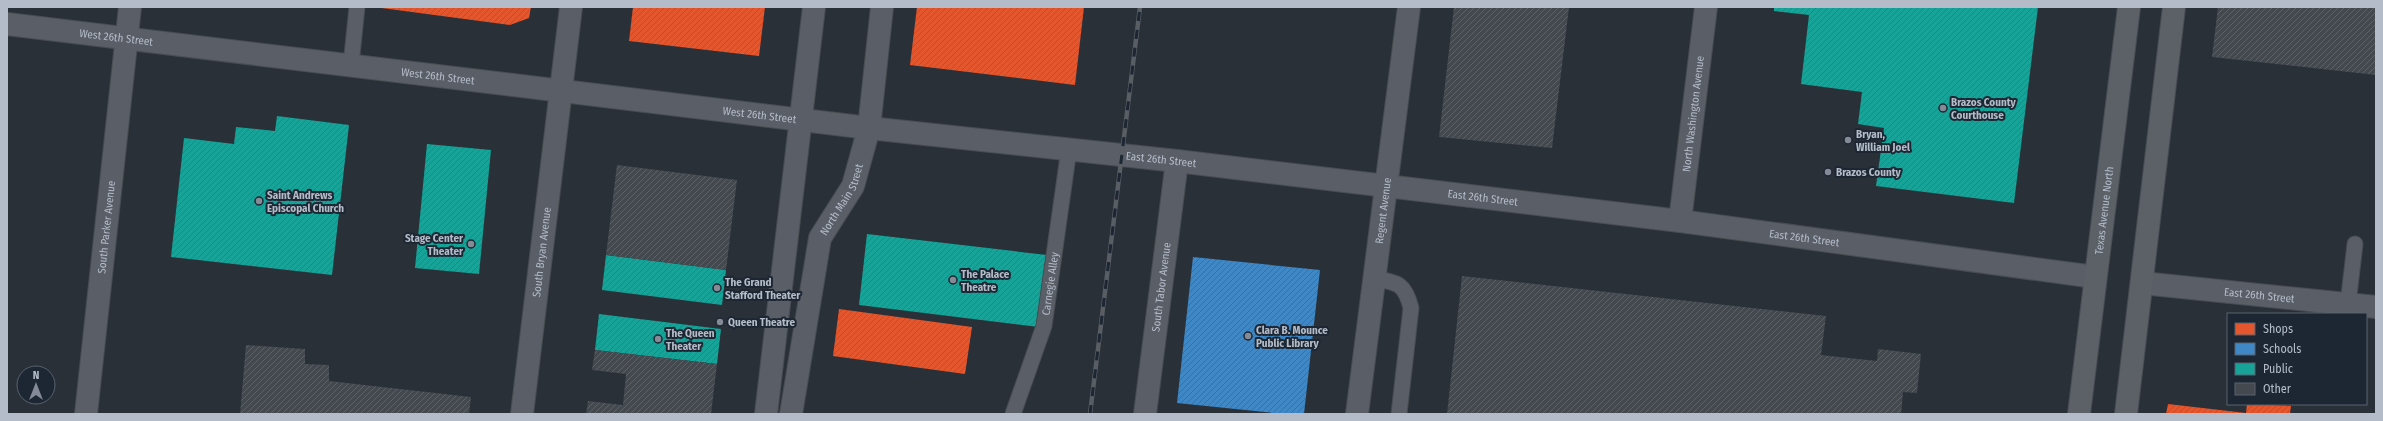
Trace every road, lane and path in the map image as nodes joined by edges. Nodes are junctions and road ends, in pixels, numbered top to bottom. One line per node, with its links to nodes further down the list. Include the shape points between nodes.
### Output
1 (130, 7): 11 (street, South Parker Avenue)
2 (357, 7): 12 (lane)
3 (571, 7): 13 (street, South Bryan Avenue)
4 (814, 7): 14 (street)
5 (882, 7): 15 (street, North Main Street)
6 (1409, 7): 18 (street, Regent Avenue)
7 (1706, 7): 19 (street, North Washington Avenue)
8 (2129, 7): 21 (main road, Texas Avenue North)
9 (2174, 7): 23 (main road)
10 (7, 24): 11 (street, West 26th Street)
11 (126, 39): 12 (street, West 26th Street); 26 (street, South Parker Avenue)
12 (351, 65): 13 (street, West 26th Street)
13 (562, 90): 14 (street, West 26th Street); 27 (street, South Bryan Avenue)
14 (801, 120): 15 (street, West 26th Street); 28 (street)
15 (869, 128): 16 (street, East 26th Street); 29 (street, North Main Street, via 853,186 820,238)
16 (1069, 149): 17 (street, East 26th Street); 30 (lane, Carnegie Alley, via 1044,326)
17 (1177, 161): 18 (street, East 26th Street); 31 (street, South Tabor Avenue)
18 (1387, 187): 19 (street, East 26th Street); 22 (street, Regent Avenue)
19 (1680, 221): 21 (street, East 26th Street)
20 (2355, 244): 24 (lane)
21 (2095, 277): 34 (main road, Texas Avenue North)
22 (1375, 279): 32 (street, Regent Avenue); 33 (lane, via 1399,284 1408,293 1412,308)
23 (2142, 283): 24 (street, East 26th Street); 35 (main road)
24 (2348, 304): 25 (street, East 26th Street)
25 (2376, 307)
26 (86, 414)
27 (522, 414)
28 (766, 414)
29 (791, 414)
30 (1013, 414)
31 (1146, 414)
32 (1357, 414)
33 (1399, 414)
34 (2079, 414)
35 (2126, 414)

